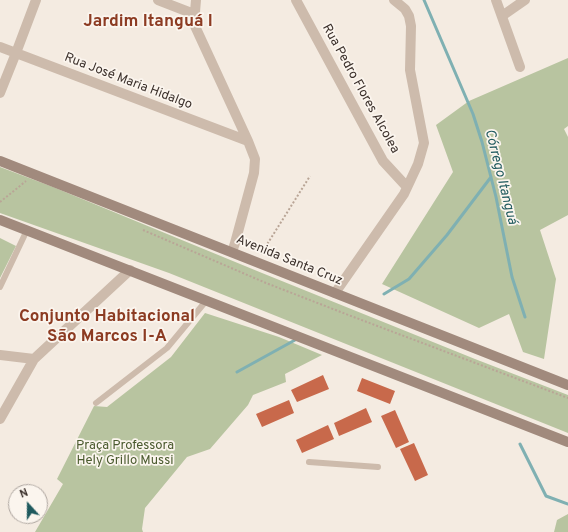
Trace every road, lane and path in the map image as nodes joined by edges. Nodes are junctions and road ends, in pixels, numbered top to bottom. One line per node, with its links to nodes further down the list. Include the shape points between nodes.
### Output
1 (36, 0): 11 (street)
2 (158, 0): 8 (street)
3 (196, 0): 8 (street)
4 (296, 0): 18 (street, Rua Pedro Flores Alcolea, via 383,161)
5 (394, 0): 18 (street, via 405,9 411,26 410,70 424,143)
6 (496, 0): 9 (street)
7 (525, 0): 9 (street)
8 (194, 14): 14 (street, via 194,24)
9 (502, 16): 12 (street)
10 (0, 47): 11 (street, Rua José Maria Hidalgo)
11 (16, 53): 13 (street); 14 (street, Rua José Maria Hidalgo)
12 (520, 67)
13 (0, 93)
14 (248, 141): 23 (street, via 254,159 254,173)
15 (0, 160): 23 (main road, Avenida Santa Cruz)
16 (310, 176): 24 (path)
17 (27, 180): 19 (path)
18 (407, 187): 27 (street)
19 (0, 202)
20 (0, 220): 21 (main road)
21 (27, 230): 25 (main road); 26 (lane)
22 (143, 230): 32 (path, via 280,288)
23 (232, 252): 24 (main road, Avenida Santa Cruz)
24 (256, 262): 27 (main road, Avenida Santa Cruz)
25 (130, 270): 28 (main road); 30 (street)
26 (0, 287)
27 (335, 293): 31 (main road, Avenida Santa Cruz)
28 (206, 301): 33 (lane, via 167,348); 35 (main road)
29 (0, 355): 30 (street)
30 (34, 360): 34 (street)
31 (568, 385)
32 (568, 398)
33 (96, 403)
34 (0, 419)
35 (568, 442)
36 (309, 462): 37 (lane)
37 (378, 468)

